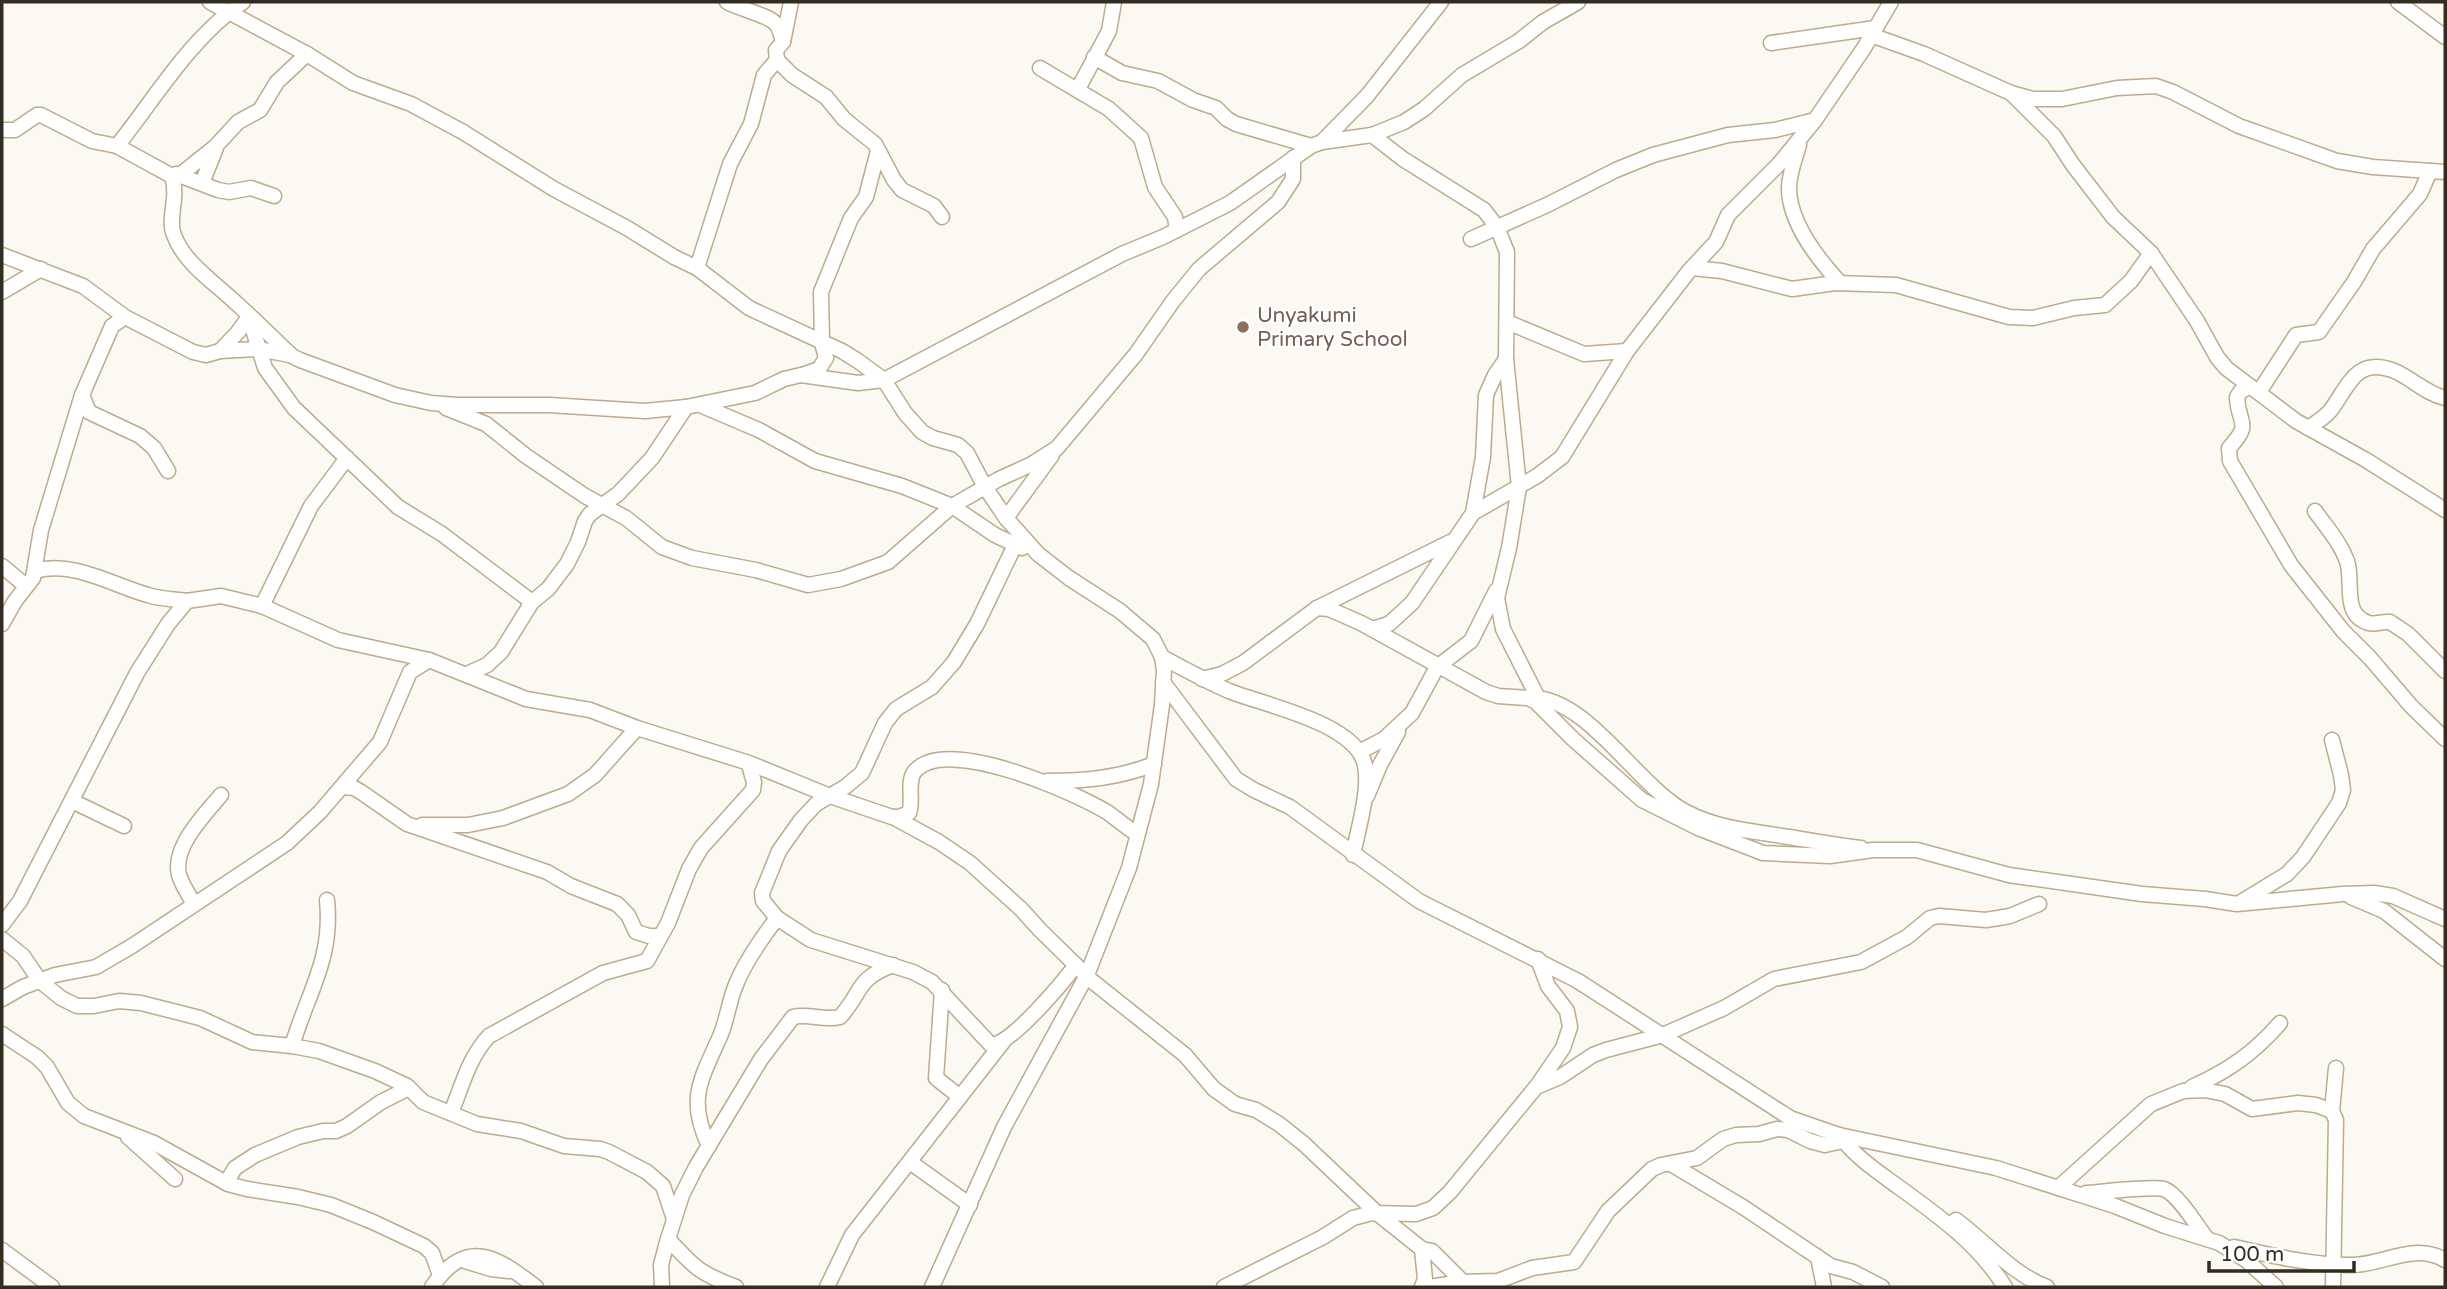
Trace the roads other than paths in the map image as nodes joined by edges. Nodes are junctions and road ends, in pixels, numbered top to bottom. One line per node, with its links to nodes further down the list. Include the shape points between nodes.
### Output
1 (243, 2): 10 (street)
2 (727, 2): 14 (street, via 774,22)
3 (791, 2): 14 (street)
4 (1114, 2): 17 (street, via 1109,31)
5 (1441, 2): 27 (street, via 1367,96)
6 (1578, 2): 24 (street, via 1462,75 1414,116)
7 (1891, 2): 12 (street)
8 (2398, 2): 13 (street)
9 (212, 3): 10 (street); 11 (street)
10 (229, 11): 11 (street); 16 (street)
11 (213, 26): 28 (street)
12 (1873, 31): 15 (street); 21 (street); 22 (street)
13 (2445, 37)
14 (783, 42): 18 (street, via 776,50)
15 (1771, 43)
16 (307, 54): 26 (street, via 277,82 260,110 237,122); 46 (street, via 353,83 411,104 463,132 554,189)
17 (1094, 57): 20 (street); 27 (street, via 1122,73 1158,81 1252,130)
18 (777, 60): 29 (street, via 826,97); 46 (street, via 764,75 751,124 730,164)
19 (1040, 68): 20 (street)
20 (1078, 89): 40 (street, via 1141,138 1155,187 1175,217)
21 (2011, 93): 32 (street, via 2045,101 2156,86 2239,126 2337,161); 44 (street, via 2054,136 2113,217)
22 (1815, 120): 25 (street); 38 (street, via 1728,135 1653,155)
23 (2, 130): 28 (street, via 15,130 41,115 92,141)
24 (1372, 135): 27 (street); 39 (street, via 1484,210)
25 (1800, 140): 41 (street, via 1732,210); 50 (street, via 1790,178 1791,206 1807,239)
26 (219, 142): 34 (street); 35 (street)
27 (1317, 144): 30 (street)
28 (117, 146): 31 (street)
29 (878, 151): 37 (street, via 898,187 934,206); 57 (street, via 866,197 851,218 821,292)
30 (1293, 159): 40 (street, via 1230,203); 73 (street, via 1293,179 1278,202 1199,269 1136,355)
31 (161, 169): 34 (street); 53 (street, via 172,176 175,187 171,224 176,240)
32 (2430, 171): 33 (street); 66 (street, via 2420,194 2373,249 2319,332 2296,335)
33 (2445, 172)
34 (180, 175): 35 (street)
35 (202, 183): 36 (street, via 226,192 251,188)
36 (274, 196)
37 (942, 217)
38 (1512, 221): 39 (street); 43 (street)
39 (1497, 227): 42 (street); 43 (street)
40 (1177, 230): 64 (street, via 1122,254)
41 (1721, 233): 47 (street); 49 (street)
42 (1471, 239)
43 (1507, 252): 55 (street)
44 (2151, 253): 50 (street, via 2131,281 2105,305 2024,319 1902,286); 66 (street, via 2217,357)
45 (2, 255): 48 (street)
46 (697, 268): 57 (street, via 749,308)
47 (1692, 268): 49 (street); 60 (street)
48 (41, 269): 51 (street); 52 (street, via 83,286)
49 (1709, 270): 50 (street, via 1792,289)
50 (1840, 283)
51 (2, 292)
52 (110, 306): 54 (street); 56 (street)
53 (248, 315): 58 (street); 59 (street); 61 (street)
54 (125, 317): 56 (street); 59 (street, via 193,352)
55 (1507, 323): 60 (street, via 1584,354); 62 (street)
56 (112, 326): 67 (street)
57 (822, 343): 63 (street, via 826,358 819,369); 64 (street)
58 (258, 349): 59 (street); 61 (street); 74 (street, via 265,368 294,408)
59 (220, 351)
60 (1627, 351): 77 (street, via 1562,457)
61 (292, 356): 70 (street, via 371,387)
62 (1506, 359): 77 (street); 83 (street, via 1486,396 1483,457)
63 (800, 375): 65 (street); 71 (street, via 755,394)
64 (884, 380): 65 (street); 68 (street)
65 (858, 383): 68 (street)
66 (2254, 389): 72 (street); 109 (street, via 2237,397 2244,427 2229,449 2231,461 2291,565 2343,631)
67 (82, 395): 75 (street, via 89,412 139,436 154,448); 90 (street, via 41,530)
68 (893, 397): 76 (street, via 922,432 967,453)
69 (2445, 398): 72 (street, via 2388,369 2366,368 2354,375 2329,411)
70 (431, 403): 71 (street, via 645,411); 78 (street, via 486,424)
71 (692, 406): 79 (street, via 652,458); 80 (street, via 759,430 815,461)
72 (2308, 428): 81 (street)
73 (1057, 448): 76 (street); 85 (street)
74 (347, 457): 94 (street, via 398,507); 95 (street, via 311,506)
75 (168, 471)
76 (985, 487): 80 (street); 85 (street)
77 (1519, 487): 83 (street); 92 (street)
78 (585, 496): 79 (street); 84 (street)
79 (602, 505): 80 (street, via 663,547 808,585 888,562); 84 (street)
80 (952, 506): 87 (street)
81 (2445, 510)
82 (2315, 511): 102 (street, via 2341,546 2350,569 2351,607 2358,617 2374,624 2390,622)
83 (1473, 513): 86 (street)
84 (589, 516): 94 (street, via 567,564)
85 (1006, 518): 88 (street)
86 (1453, 541): 96 (street); 98 (street, via 1412,603 1389,624)
87 (1015, 545): 88 (street); 117 (street, via 954,663 932,687 896,709 862,773)
88 (1038, 554): 99 (street, via 1120,611 1153,639)
89 (2, 566): 91 (street)
90 (35, 571): 91 (street); 93 (street, via 60,568 149,596)
91 (26, 586): 97 (street)
92 (1498, 589): 101 (street, via 1471,640); 106 (street, via 1503,629)
93 (187, 601): 95 (street, via 221,596); 118 (street, via 137,673)
94 (532, 602): 103 (street, via 501,652 487,666)
95 (262, 606): 100 (street, via 338,640)
96 (1317, 608): 98 (street); 104 (street, via 1243,663)
97 (2, 624)
98 (1372, 629): 101 (street)
99 (1162, 657): 104 (street); 105 (street)
100 (429, 660): 103 (street); 115 (street, via 410,672 384,736)
101 (1437, 667): 106 (street, via 1498,696); 107 (street)
102 (2445, 671)
103 (467, 674): 108 (street, via 526,699 590,710)
104 (1202, 679): 111 (street, via 1302,714)
105 (1163, 682): 112 (street); 125 (street, via 1233,776 1290,807)
106 (1533, 698): 124 (street, via 1552,701 1582,719 1689,814 1736,829); 124 (street, via 1642,800 1698,828 1763,853 1830,856)
107 (1405, 719): 111 (street, via 1384,739); 119 (street)
108 (637, 728): 113 (street); 121 (street, via 595,775 561,797 503,818)
109 (2445, 739)
110 (2332, 740): 130 (street, via 2343,790 2339,803 2287,874)
111 (1360, 751): 119 (street, via 1366,767)
112 (1154, 764): 114 (street, via 1101,779); 123 (street)
113 (750, 765): 117 (street); 134 (street, via 753,790 701,848)
114 (1042, 781): 120 (street, via 982,762 939,761 924,765 912,776 909,813); 123 (street, via 1108,813)
115 (342, 787): 121 (street, via 354,788); 128 (street, via 287,843)
116 (221, 795): 128 (street, via 194,828 180,859 180,877)
117 (830, 796): 120 (street); 131 (street, via 801,820 770,869 763,901)
118 (72, 801): 122 (street); 133 (street, via 20,901)
119 (1364, 803): 125 (street)
120 (892, 817): 139 (street, via 970,863)
121 (407, 824): 134 (street, via 547,873 617,904 636,932)
122 (124, 825)
123 (1137, 834): 139 (street, via 1129,868)
124 (1873, 850): 130 (street, via 1917,850 2009,875)
125 (1353, 855): 137 (street, via 1419,901)
126 (2343, 894): 130 (street); 132 (street, via 2393,896); 136 (street, via 2384,911)
127 (327, 900): 147 (street, via 329,933 324,957)
128 (194, 904): 140 (street, via 96,967)
129 (2039, 904): 145 (street, via 1986,920 1930,918 1907,937 1861,962 1774,979)
130 (2237, 904)
131 (777, 918): 138 (street, via 811,940); 157 (street, via 742,972 700,1081 699,1118)
132 (2445, 919)
133 (2, 925)
134 (660, 936): 154 (street, via 645,963 603,973 489,1036 473,1057)
135 (2, 939): 140 (street, via 23,956)
136 (2445, 958)
137 (1538, 959): 145 (street); 149 (street, via 1548,986 1567,1011 1570,1027 1563,1048)
138 (893, 965): 141 (street); 157 (street, via 866,978 840,1017 793,1017 761,1059)
139 (1082, 970): 146 (street); 165 (street); 166 (street, via 1185,1055 1214,1089 1279,1124)
140 (40, 981): 142 (street); 147 (street, via 77,1006 141,1003 214,1023 251,1042)
141 (942, 990): 146 (street, via 981,1037 991,1045); 152 (street, via 936,1078)
142 (2, 999)
143 (2280, 1023): 151 (street, via 2260,1047)
144 (2, 1034): 155 (street, via 47,1067 68,1103 84,1116)
145 (1663, 1035): 149 (street, via 1606,1050); 156 (street, via 1790,1118)
146 (1003, 1042): 152 (street)
147 (292, 1046): 150 (street, via 319,1051)
148 (2336, 1068): 153 (street)
149 (1536, 1087): 166 (street, via 1433,1208 1416,1214)
150 (409, 1088): 154 (street, via 423,1102); 161 (street, via 347,1126 298,1137 255,1155)
151 (2183, 1091): 153 (street, via 2215,1092 2252,1109 2298,1103); 162 (street, via 2151,1104)
152 (960, 1097): 158 (street)
153 (2332, 1111): 174 (street, via 2336,1120)
154 (451, 1113): 167 (street, via 564,1146 609,1152 663,1186)
155 (118, 1130): 160 (street); 161 (street, via 154,1143)
156 (1841, 1138): 159 (street, via 1825,1144 1777,1129 1736,1135 1697,1158); 162 (street, via 1996,1168); 164 (street, via 1865,1163)
157 (709, 1146): 167 (street)
158 (910, 1161): 165 (street); 181 (street, via 852,1235)
159 (1671, 1164): 172 (street); 176 (street, via 1652,1169 1608,1211 1574,1262)
160 (175, 1179)
161 (220, 1179): 175 (street, via 247,1189 331,1205 373,1222 432,1253)
162 (2057, 1188): 163 (street)
163 (2074, 1194): 169 (street); 169 (street, via 2164,1189)
164 (1916, 1199): 188 (street, via 1978,1251); 189 (street, via 1931,1200 2021,1273)
165 (970, 1205): 182 (street)
166 (1378, 1214): 170 (street); 183 (street, via 1353,1218)
167 (674, 1219): 168 (street)
168 (668, 1239): 179 (street, via 661,1265); 180 (street, via 698,1271)
169 (2213, 1241): 174 (street, via 2272,1256); 190 (street, via 2246,1259)
170 (1422, 1249): 176 (street, via 1432,1251); 184 (street)
171 (2, 1250): 177 (street)
172 (1818, 1257): 186 (street); 187 (street)
173 (2445, 1261): 174 (street, via 2413,1253 2359,1265)
174 (2333, 1263): 191 (street)
175 (436, 1281): 178 (street, via 447,1267 462,1260 514,1272)
176 (1465, 1284): 185 (street)
177 (52, 1287)
178 (536, 1287)
179 (662, 1287)
180 (736, 1287)
181 (827, 1287)
182 (932, 1287)
183 (1224, 1287)
184 (1422, 1287)
185 (1430, 1287)
186 (1824, 1287)
187 (1882, 1287)
188 (2005, 1287)
189 (2047, 1287)
190 (2276, 1287)
191 (2333, 1287)

